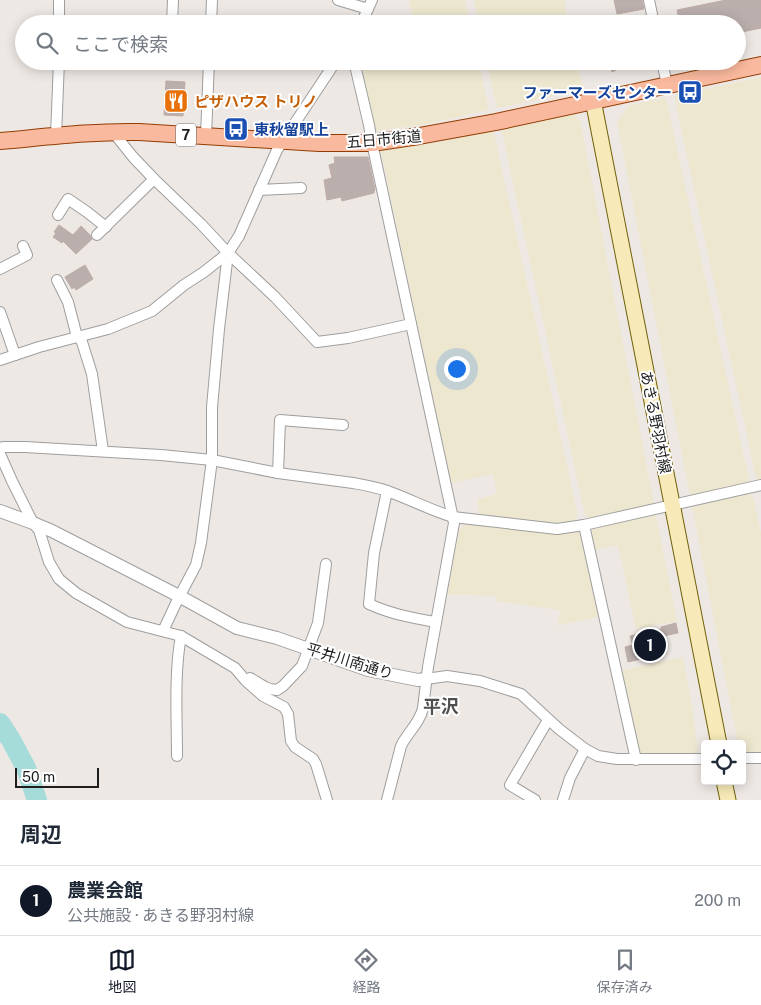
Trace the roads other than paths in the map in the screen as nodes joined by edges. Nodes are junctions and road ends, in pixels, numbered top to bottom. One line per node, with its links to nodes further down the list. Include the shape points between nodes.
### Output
1 (59, 0): 7 (street)
2 (173, 0): 8 (street)
3 (212, 0): 9 (street)
4 (338, 0): 6 (street)
5 (649, 0): 10 (street)
6 (370, 5)
7 (59, 15)
8 (172, 15)
9 (211, 15)
10 (652, 15)
11 (761, 65): 12 (main road, 五日市街道 / 7)
12 (746, 68)
13 (59, 70): 22 (street)
14 (209, 70): 23 (street)
15 (330, 70): 25 (street)
16 (356, 70): 26 (street)
17 (664, 70): 19 (street)
18 (738, 70): 19 (main road, 五日市街道 / 7)
19 (667, 85): 20 (main road, 五日市街道 / 7)
20 (593, 100): 26 (main road, 五日市街道 / 7, via 438,133); 50 (main road, あきる野羽村線)
21 (113, 132): 22 (main road, 五日市街道 / 7); 23 (main road, 五日市街道 / 7); 27 (street)
22 (56, 136): 24 (main road, 五日市街道 / 7)
23 (206, 136): 25 (main road, 五日市街道 / 7)
24 (0, 141)
25 (285, 141): 26 (main road, 五日市街道 / 7); 29 (street, via 277,150)
26 (372, 143): 38 (street)
27 (154, 179): 31 (street); 34 (street)
28 (301, 188): 29 (street)
29 (259, 190): 34 (street)
30 (58, 215): 31 (street, via 68,199)
31 (106, 227): 32 (street)
32 (97, 235)
33 (23, 246): 35 (street, via 27,255)
34 (228, 253): 38 (street, via 317,342); 39 (street, via 152,311 108,329); 46 (street, via 212,407)
35 (0, 269)
36 (57, 280): 39 (street)
37 (0, 312): 40 (street)
38 (411, 324): 52 (street)
39 (79, 336): 40 (street); 44 (street, via 92,374)
40 (15, 355): 41 (street)
41 (0, 360)
42 (343, 425): 47 (street, via 280,420)
43 (0, 448): 44 (street, via 25,446)
44 (103, 451): 46 (street)
45 (0, 454): 53 (street)
46 (212, 460): 47 (street); 56 (street, via 198,558)
47 (278, 474): 49 (street, via 353,483)
48 (761, 485): 50 (street)
49 (387, 491): 52 (street); 57 (street, via 374,553 369,604 408,618)
50 (672, 505): 54 (street); 64 (main road, あきる野羽村線)
51 (0, 511): 53 (street, 平井川南通り)
52 (453, 517): 54 (street, via 558,529); 57 (street)
53 (33, 522): 56 (street, 平井川南通り); 58 (street, via 59,578 76,592 127,622)
54 (584, 525): 70 (street)
55 (326, 564): 60 (street, via 318,623)
56 (179, 596): 58 (street); 60 (street, 平井川南通り, via 237,628)
57 (436, 622): 62 (street)
58 (163, 631): 59 (street)
59 (181, 636): 61 (street); 66 (street)
60 (308, 649): 61 (street, via 302,666 277,690 264,687); 62 (street, 平井川南通り, via 368,670)
61 (235, 668): 72 (street, via 263,696 284,707 291,740 295,747 313,759)
62 (426, 679): 63 (street, 平井川南通り, via 447,676 514,691); 73 (street, via 422,713 404,738)
63 (548, 720): 65 (street, 平井川南通り); 74 (street, via 510,785)
64 (718, 740)
65 (586, 749): 70 (street, 平井川南通り, via 598,756); 75 (street, via 570,778)
66 (178, 756)
67 (746, 758): 68 (street)
68 (761, 758)
69 (701, 759): 70 (street, 平井川南通り)
70 (636, 760)
71 (725, 785): 76 (main road)
72 (327, 800)
73 (387, 800)
74 (535, 800)
75 (563, 800)
76 (728, 800)

